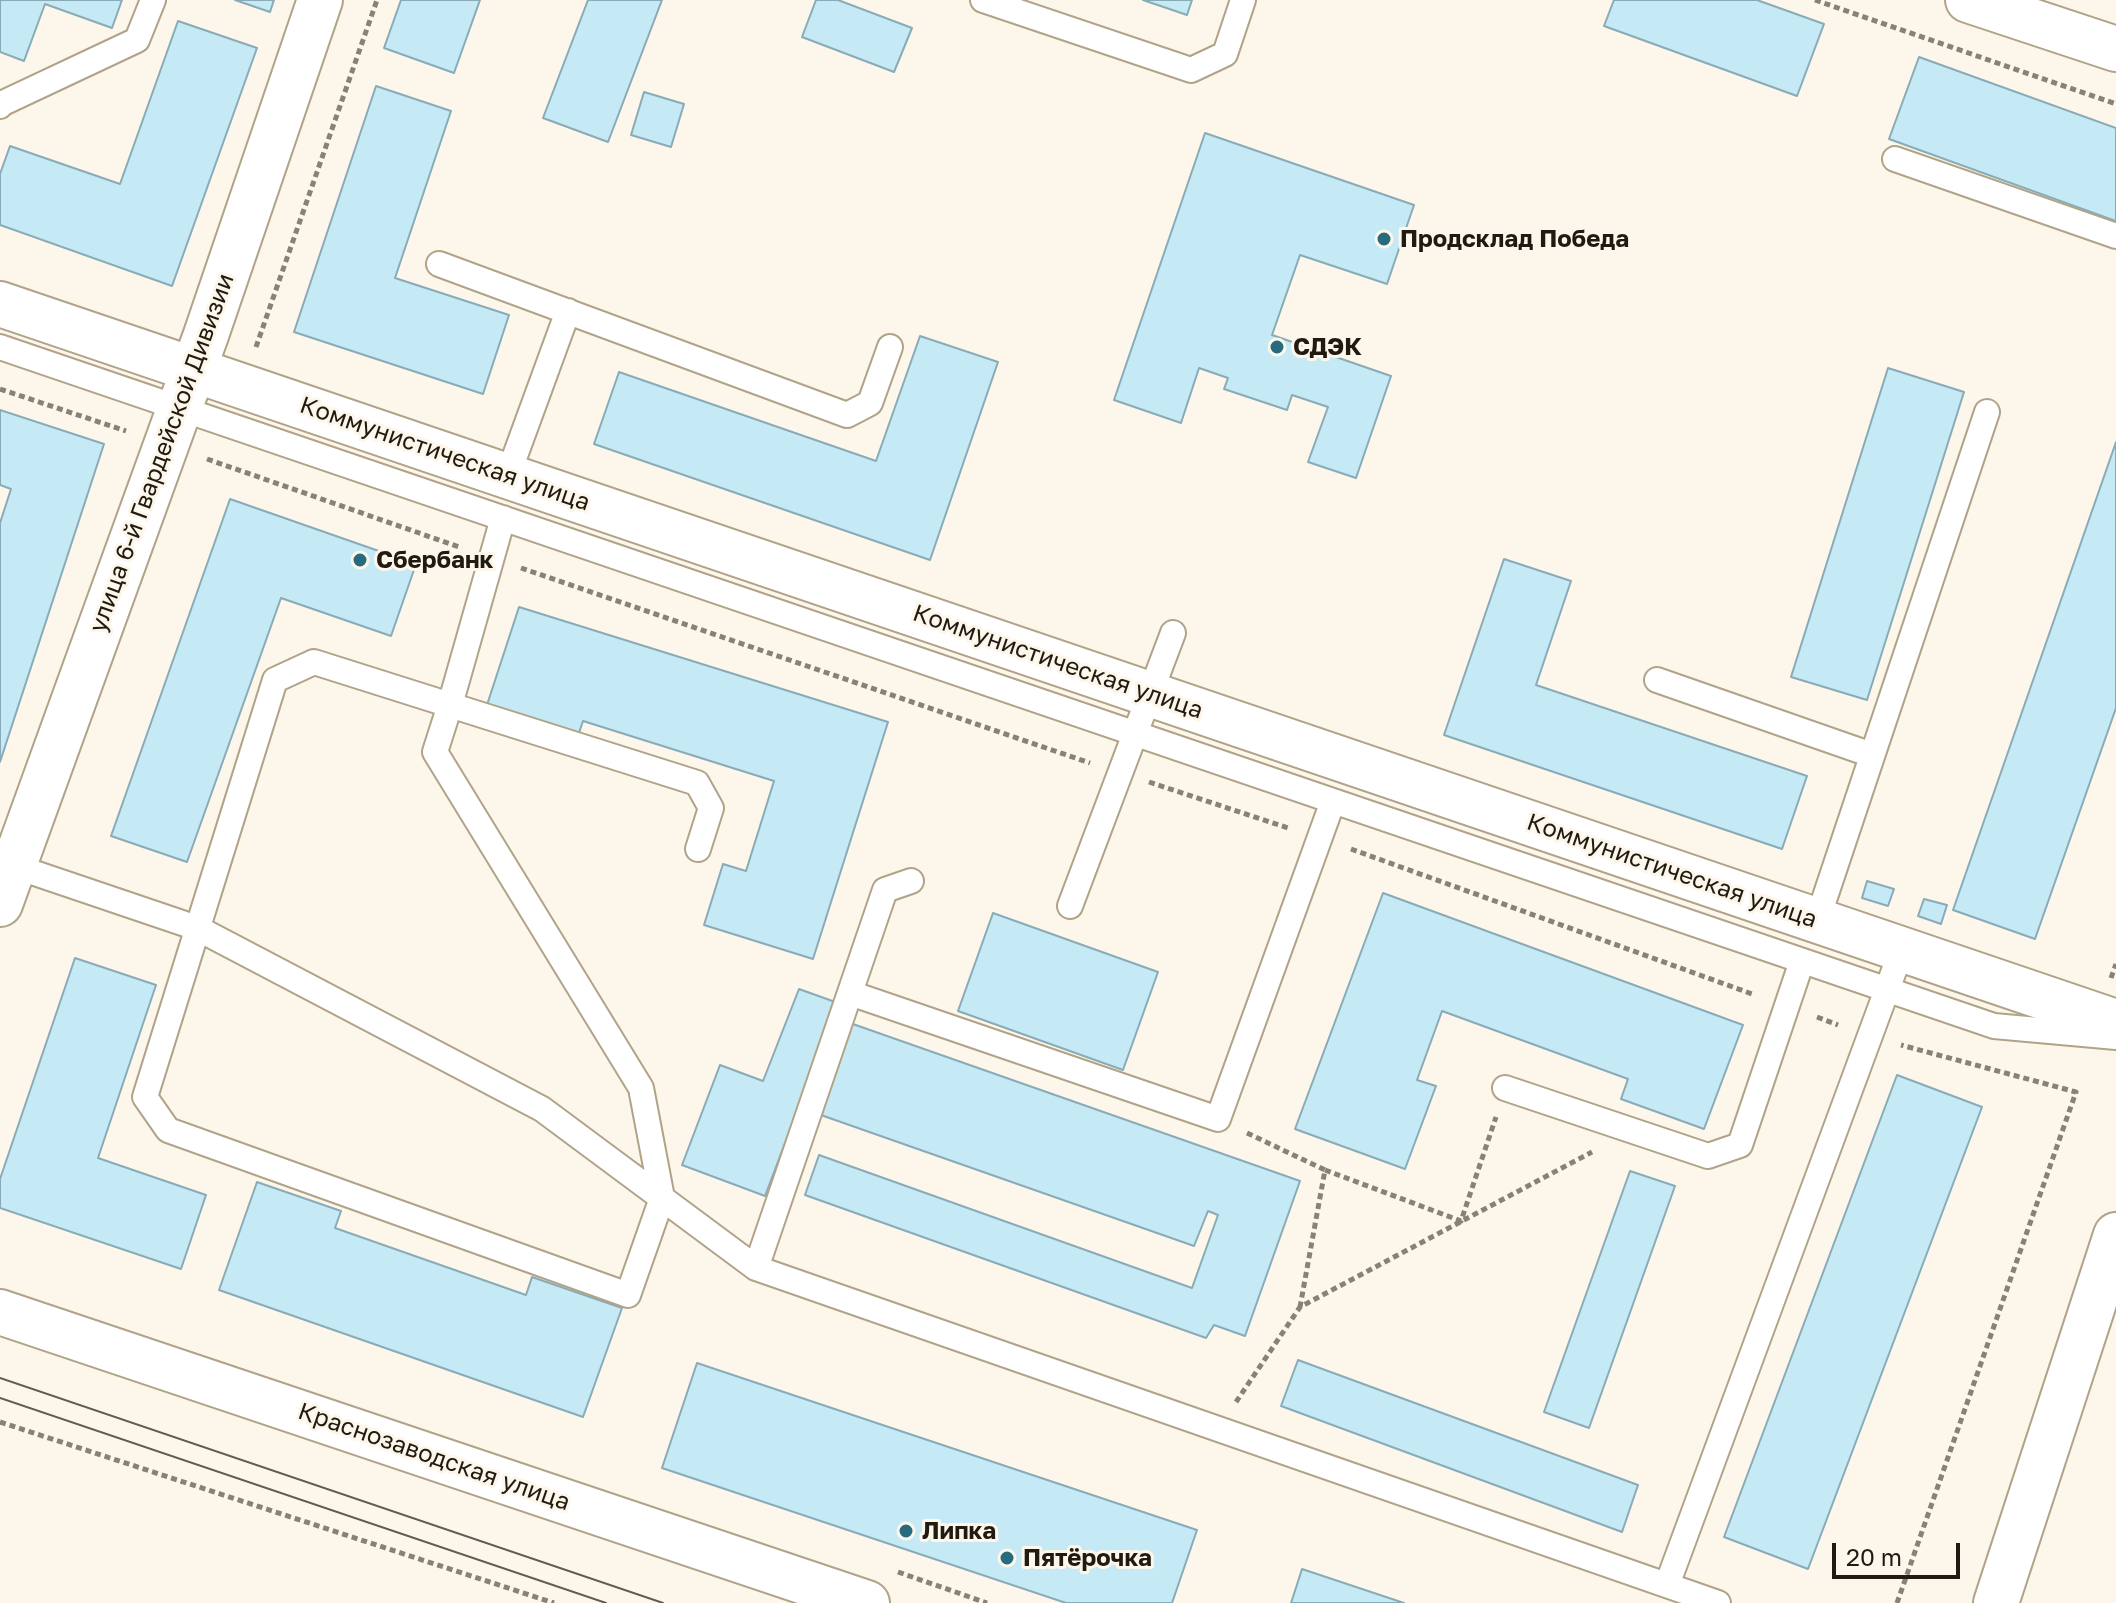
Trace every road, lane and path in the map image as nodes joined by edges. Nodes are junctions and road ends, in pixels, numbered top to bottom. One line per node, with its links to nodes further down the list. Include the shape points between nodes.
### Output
1 (153, 0): 10 (lane, via 137,40)
2 (320, 0): 20 (street, улица 6-й Гвардейской Дивизии)
3 (377, 0): 18 (path)
4 (983, 0): 5 (lane, via 1191,70 1225,54)
5 (1243, 0)
6 (1815, 0): 9 (path)
7 (1968, 0): 8 (street)
8 (2116, 49)
9 (2116, 104)
10 (0, 106)
11 (1895, 159): 12 (lane)
12 (2116, 236)
13 (439, 264): 15 (lane)
14 (0, 304): 20 (street, Коммунистическая улица)
15 (568, 311): 17 (lane, via 847,415 870,403); 22 (lane)
16 (0, 347): 20 (lane)
17 (890, 347)
18 (255, 351)
19 (0, 389): 20 (path)
20 (180, 407): 22 (street, Коммунистическая улица); 23 (path); 33 (street, улица 6-й Гвардейской Дивизии)
21 (1987, 412): 28 (lane)
22 (505, 496): 23 (lane); 27 (street, Коммунистическая улица)
23 (491, 558): 26 (lane); 29 (path)
24 (1173, 633): 27 (lane)
25 (1657, 680): 28 (lane)
26 (450, 705): 32 (lane, via 697,783 711,808); 37 (lane, via 314,662 275,680); 50 (lane, via 435,752 641,1088)
27 (1142, 713): 29 (lane); 30 (lane); 36 (street, Коммунистическая улица)
28 (1872, 755): 36 (lane)
29 (1119, 773): 31 (path); 35 (lane)
30 (1333, 801): 31 (lane); 39 (lane)
31 (1320, 838): 42 (path); 47 (lane)
32 (698, 849)
33 (4, 877): 37 (lane)
34 (911, 881): 41 (lane, via 885,890)
35 (1070, 906)
36 (1817, 921): 38 (street, Коммунистическая улица)
37 (197, 928): 50 (lane, via 542,1109); 50 (lane, via 145,1097 168,1130 628,1295)
38 (1902, 949): 40 (lane); 43 (street, Коммунистическая улица)
39 (1802, 961): 40 (lane); 42 (lane)
40 (1886, 989): 44 (lane); 45 (lane, via 1994,1026)
41 (850, 993): 47 (lane); 53 (lane)
42 (1786, 1006): 44 (path); 48 (lane, via 1740,1145 1708,1156)
43 (2116, 1022)
44 (1868, 1036): 58 (lane); 62 (path, via 2076,1092)
45 (2116, 1037)
46 (1505, 1088): 48 (lane); 51 (path)
47 (1218, 1119): 49 (path)
48 (1632, 1131): 51 (path)
49 (1325, 1170): 51 (path); 54 (path)
50 (662, 1198): 53 (lane)
51 (1461, 1221): 54 (path)
52 (2116, 1235): 63 (street)
53 (756, 1268): 57 (lane)
54 (1300, 1307): 57 (path)
55 (0, 1312): 60 (street, Краснозаводская улица)
56 (0, 1422): 59 (path)
57 (1218, 1429): 58 (lane)
58 (1667, 1585): 61 (lane)
59 (554, 1603)
60 (867, 1603)
61 (1718, 1603)
62 (1897, 1603)
63 (1996, 1603)

